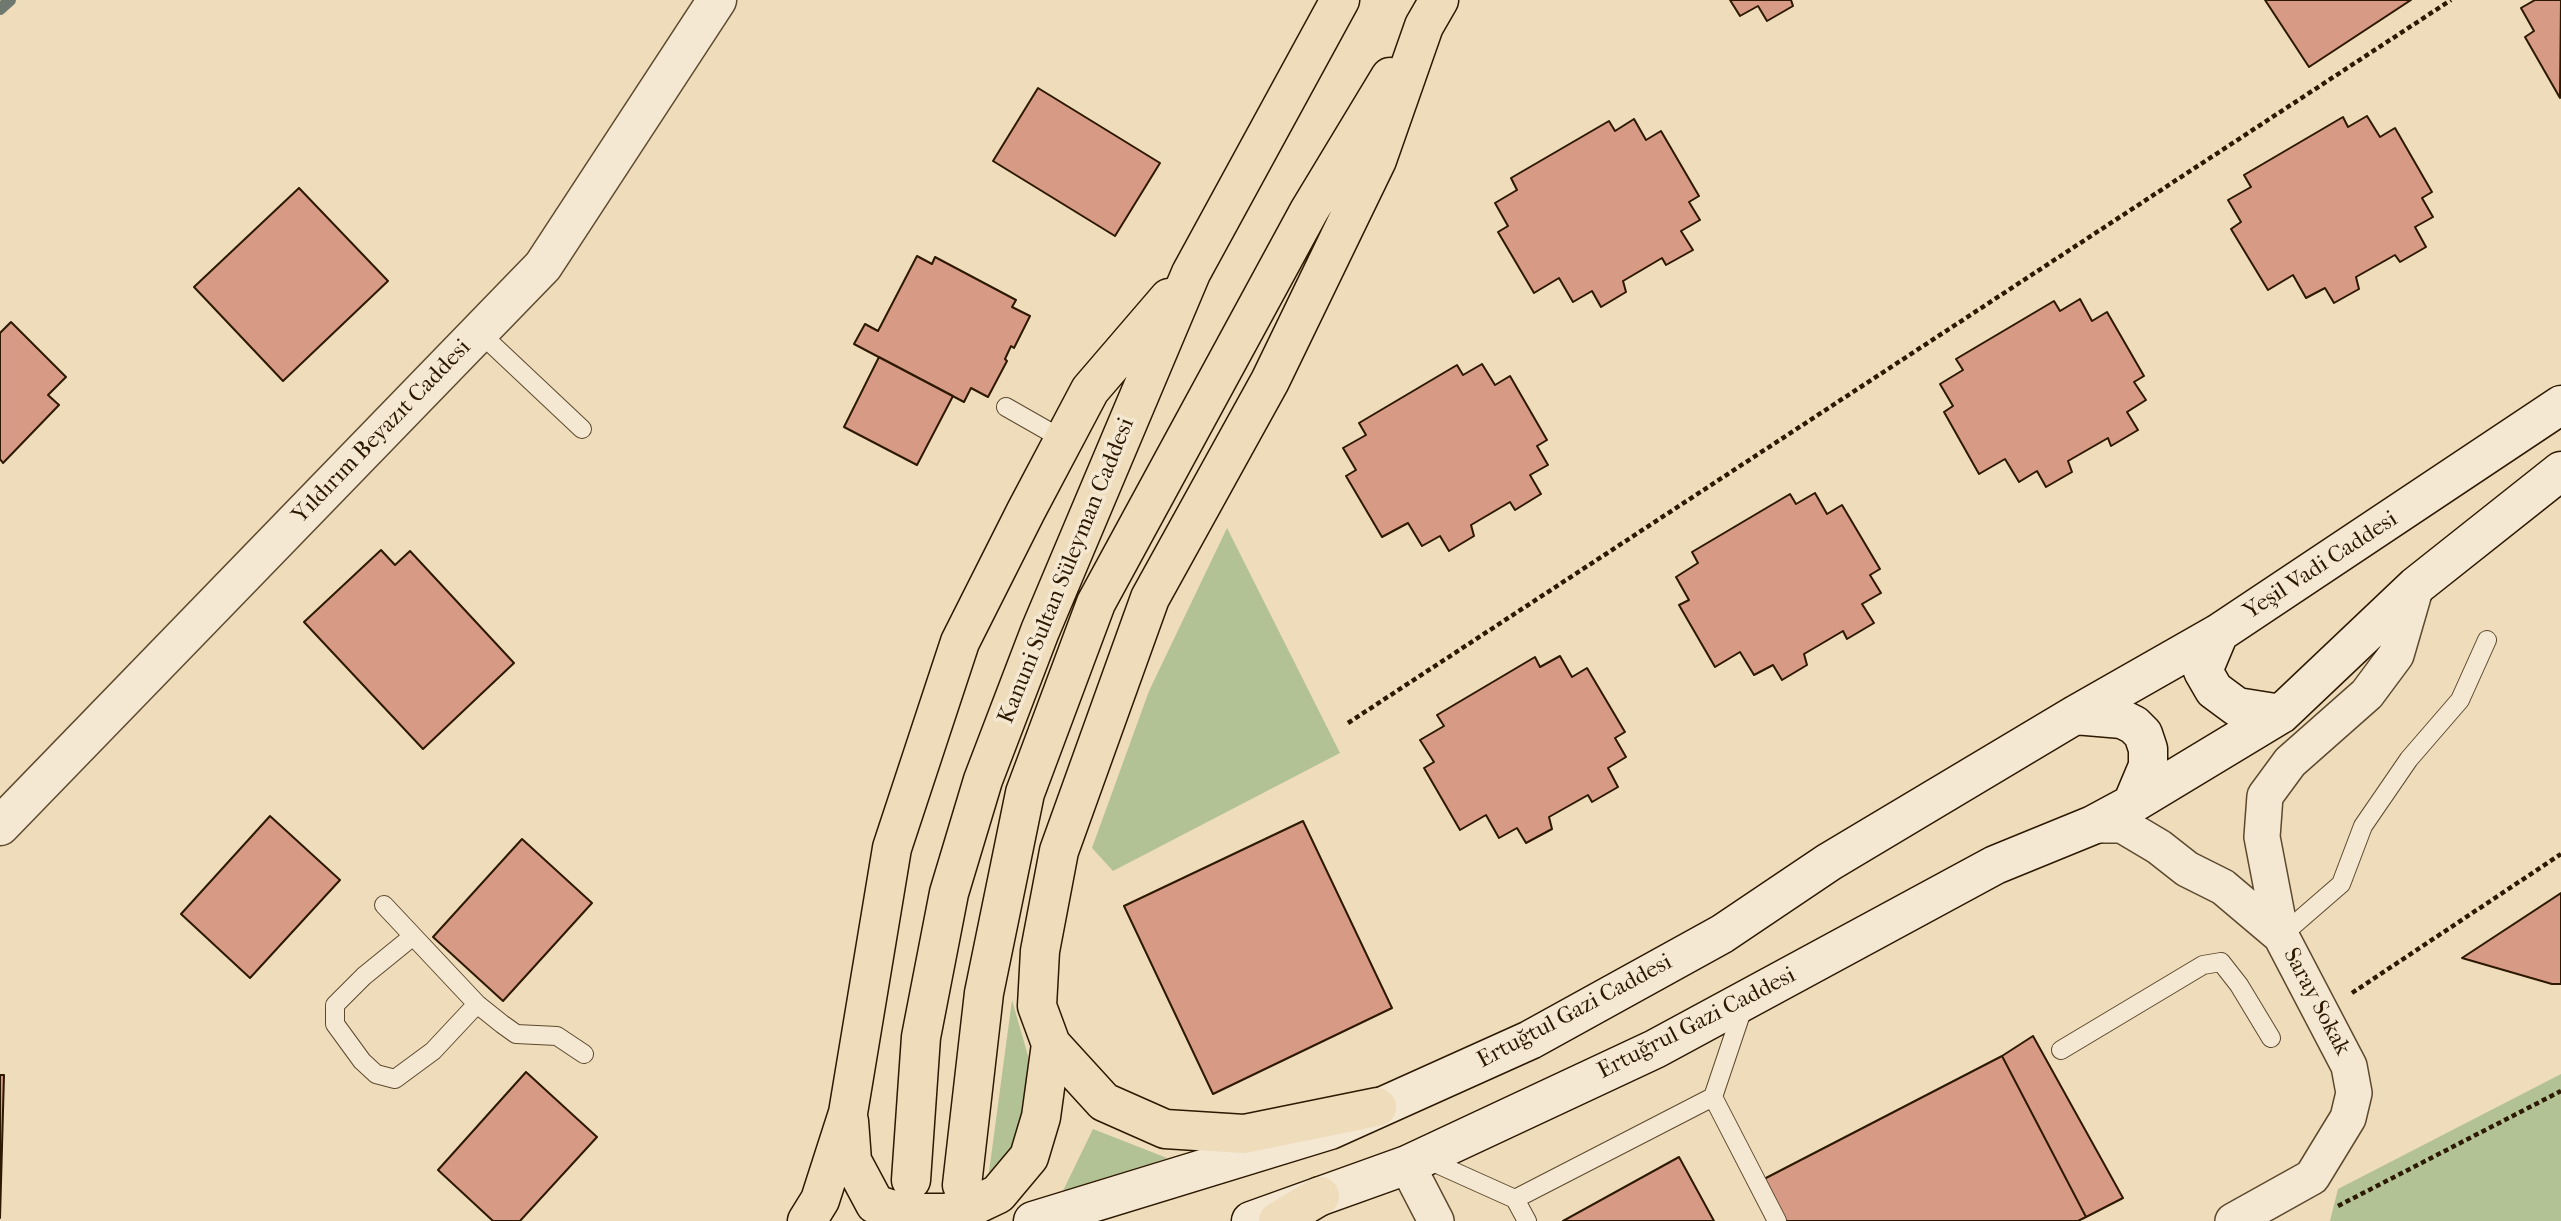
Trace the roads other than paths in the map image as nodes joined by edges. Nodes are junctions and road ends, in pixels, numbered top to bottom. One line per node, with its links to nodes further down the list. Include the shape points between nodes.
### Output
1 (717, 0): 5 (main road, Yıldırım Beyazıt Caddesi, via 543,266)
2 (1340, 0): 4 (main road, Kanuni Sultan Süleyman Caddesi)
3 (1432, 13): 25 (main road, via 1377,160 1270,381 1150,598 1059,851 1040,951 1037,1006); 33 (main road, Kanuni Sultan Süleyman Caddesi, via 1378,93 1309,211 1096,603 1025,793 984,993)
4 (1191, 273): 9 (main road, via 1090,390); 32 (main road, Kanuni Sultan Süleyman Caddesi, via 1040,631 983,780 949,893 921,1037)
5 (479, 332): 8 (lane); 18 (main road, Yıldırım Beyazıt Caddesi)
6 (2561, 405): 12 (main road, Yeşil Vadi Caddesi)
7 (1006, 407): 9 (lane)
8 (582, 429)
9 (1064, 440): 30 (main road, via 961,642 892,848)
10 (2561, 471): 11 (main road)
11 (2417, 586): 14 (main road); 20 (street, via 2396,655 2367,694 2290,762 2265,796 2262,837)
12 (2219, 633): 14 (main road, via 2203,671 2214,690 2237,707); 15 (main road, Yeşil Vadi Caddesi)
13 (2487, 640): 20 (lane, via 2460,700 2409,759 2363,826 2342,884)
14 (2281, 714): 16 (main road)
15 (2075, 715): 16 (main road, via 2122,719 2143,734 2148,766); 29 (main road, Ertuğtul Gazi Caddesi, via 1829,862 1722,934 1530,1040)
16 (2132, 804): 17 (main road, Ertuğrul Gazi Caddesi)
17 (2093, 825): 20 (street, via 2122,825 2223,887); 22 (main road, Ertuğrul Gazi Caddesi, via 1995,865)
18 (0, 826)
19 (384, 905): 21 (lane)
20 (2281, 936): 43 (street, Saray Sokak, via 2349,1066 2354,1093 2348,1118 2312,1177)
21 (412, 937): 23 (lane); 23 (lane, via 335,1005 335,1024 362,1061 376,1073 396,1079 433,1051)
22 (1746, 1000): 28 (lane); 31 (main road, Ertuğrul Gazi Caddesi, via 1656,1049)
23 (477, 1004): 27 (lane, via 516,1034 557,1036)
24 (2271, 1038): 26 (lane, via 2221,962 2203,965)
25 (1051, 1044): 29 (main road, via 1104,1102 1164,1129 1244,1134); 30 (main road, via 1041,1118 1029,1157 998,1194 973,1206 946,1213 904,1213 875,1204 852,1161)
26 (2061, 1050)
27 (583, 1054)
28 (1713, 1097): 35 (lane); 42 (lane)
29 (1377, 1107): 37 (main road, Ertuğtul Gazi Caddesi, via 1330,1130)
30 (848, 1112): 36 (main road, via 820,1200)
31 (1415, 1161): 34 (main road, Ertuğrul Gazi Caddesi); 35 (lane); 40 (street)
32 (911, 1180)
33 (962, 1185)
34 (1320, 1196): 38 (main road, Ertuğrul Gazi Caddesi); 39 (main road)
35 (1515, 1199): 41 (lane)
36 (807, 1221)
37 (1033, 1221)
38 (1251, 1221)
39 (1278, 1221)
40 (1436, 1221)
41 (1527, 1221)
42 (1777, 1221)
43 (2233, 1221)

